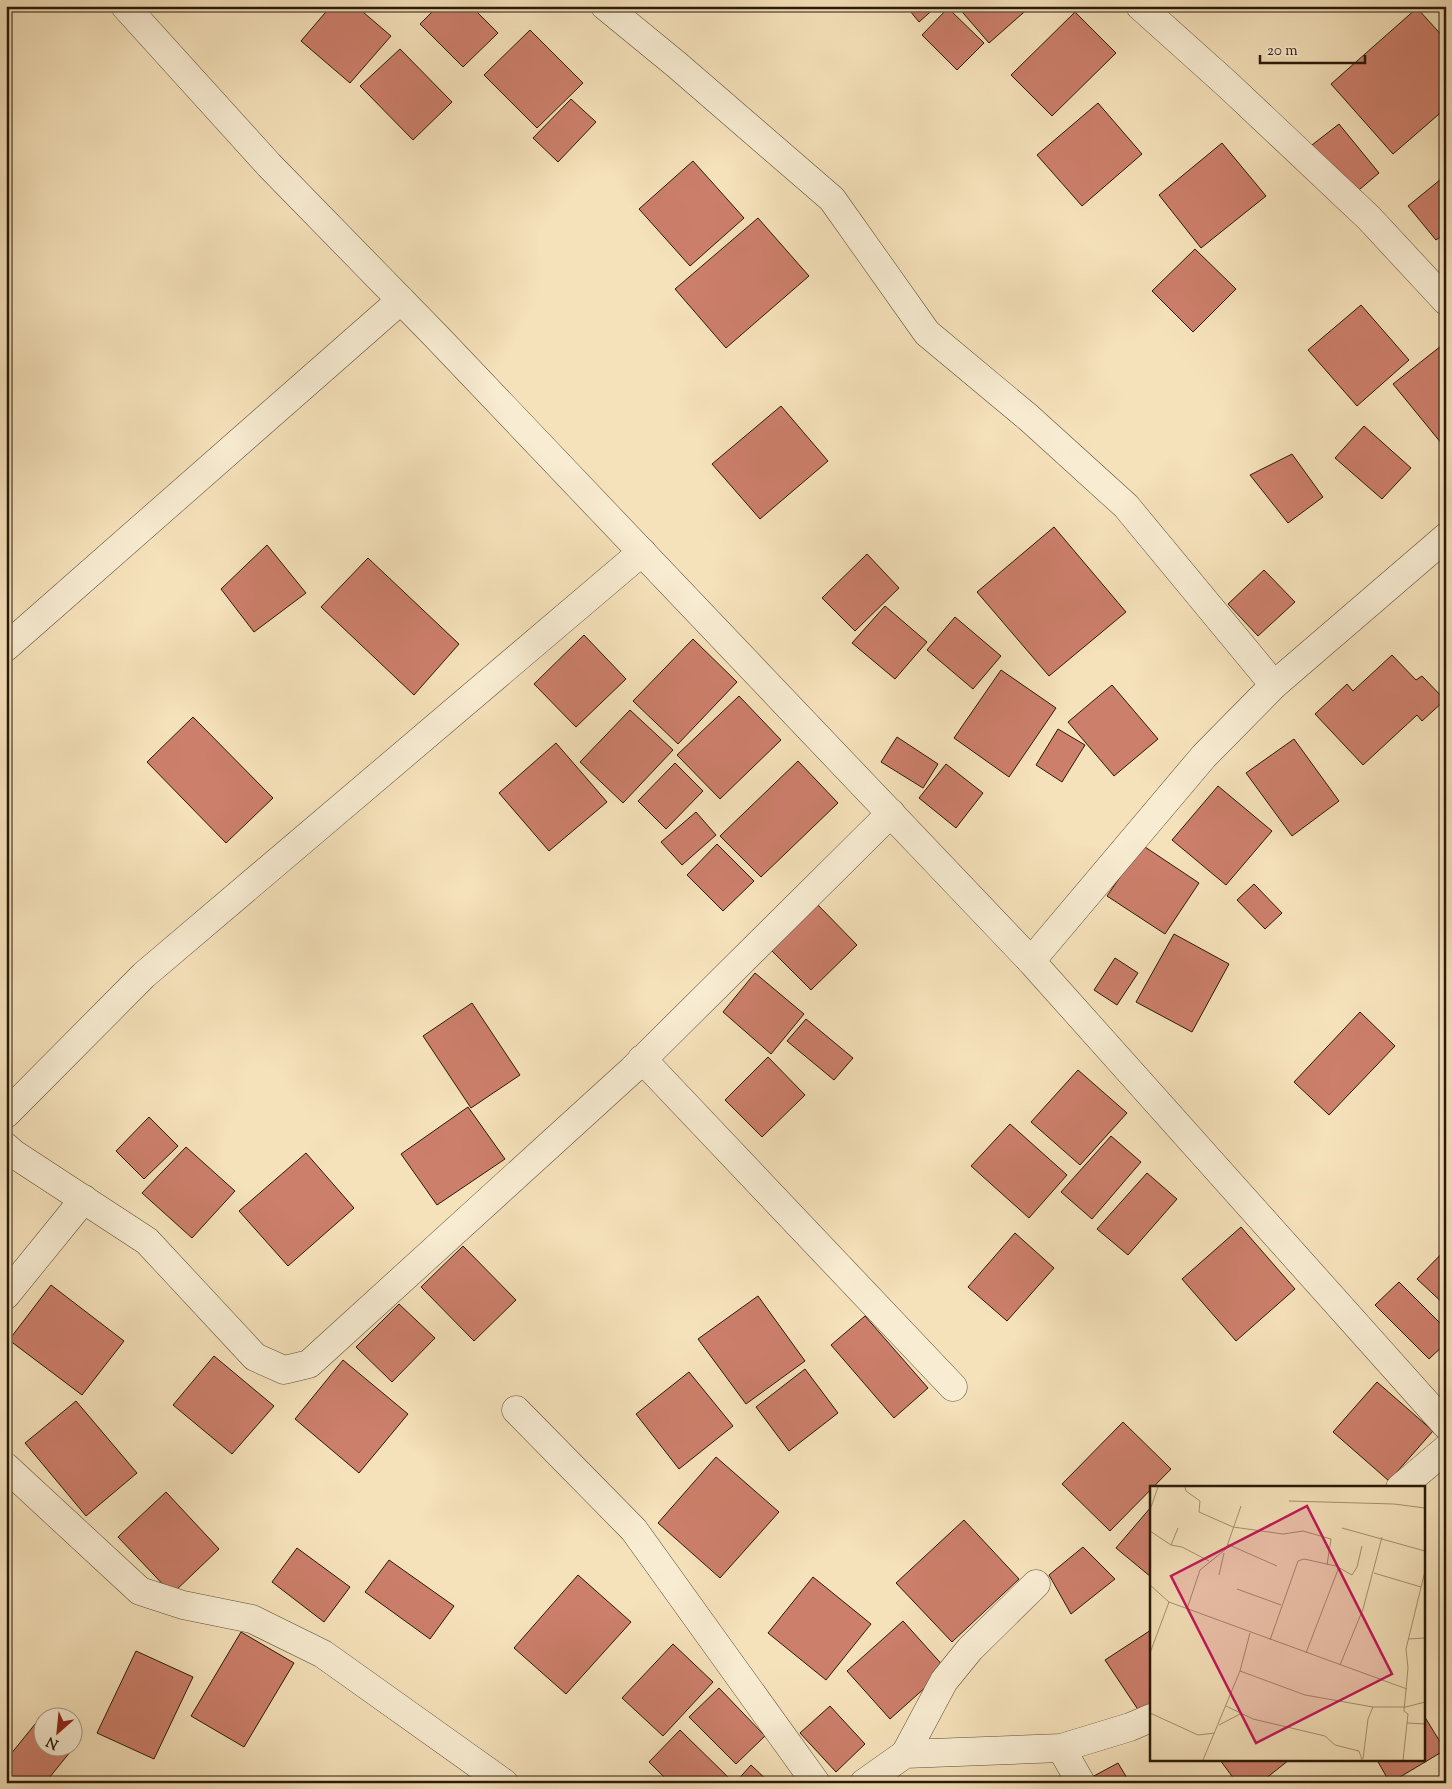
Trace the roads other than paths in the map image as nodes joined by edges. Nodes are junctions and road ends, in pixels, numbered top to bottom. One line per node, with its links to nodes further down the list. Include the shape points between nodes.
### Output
1 (125, 6): 4 (street, via 269,165)
2 (605, 6): 9 (street, via 832,199 927,333 1029,418 1126,506)
3 (1140, 6): 5 (street, via 1370,218)
4 (401, 300): 7 (street); 8 (street)
5 (1446, 301)
6 (1446, 537): 9 (street)
7 (642, 552): 10 (street); 13 (street, via 144,975)
8 (6, 647)
9 (1274, 685): 11 (street, via 1204,756)
10 (891, 813): 11 (street); 12 (street)
11 (1031, 961): 19 (street)
12 (642, 1060): 15 (street, via 309,1364 284,1370 256,1357 147,1241); 17 (street)
13 (6, 1114)
14 (6, 1147): 15 (street)
15 (84, 1199): 16 (street)
16 (6, 1295)
17 (953, 1387)
18 (516, 1410): 28 (street, via 634,1530)
19 (1446, 1425)
20 (1446, 1448): 22 (street)
21 (6, 1467): 27 (street, via 140,1591 183,1605 252,1620 323,1654)
22 (1402, 1486)
23 (1036, 1584): 26 (street, via 970,1649 944,1681)
24 (1150, 1718): 25 (street)
25 (1061, 1748): 26 (street); 30 (street)
26 (904, 1754): 29 (street)
27 (504, 1783)
28 (816, 1783)
29 (864, 1783)
30 (1081, 1783)

